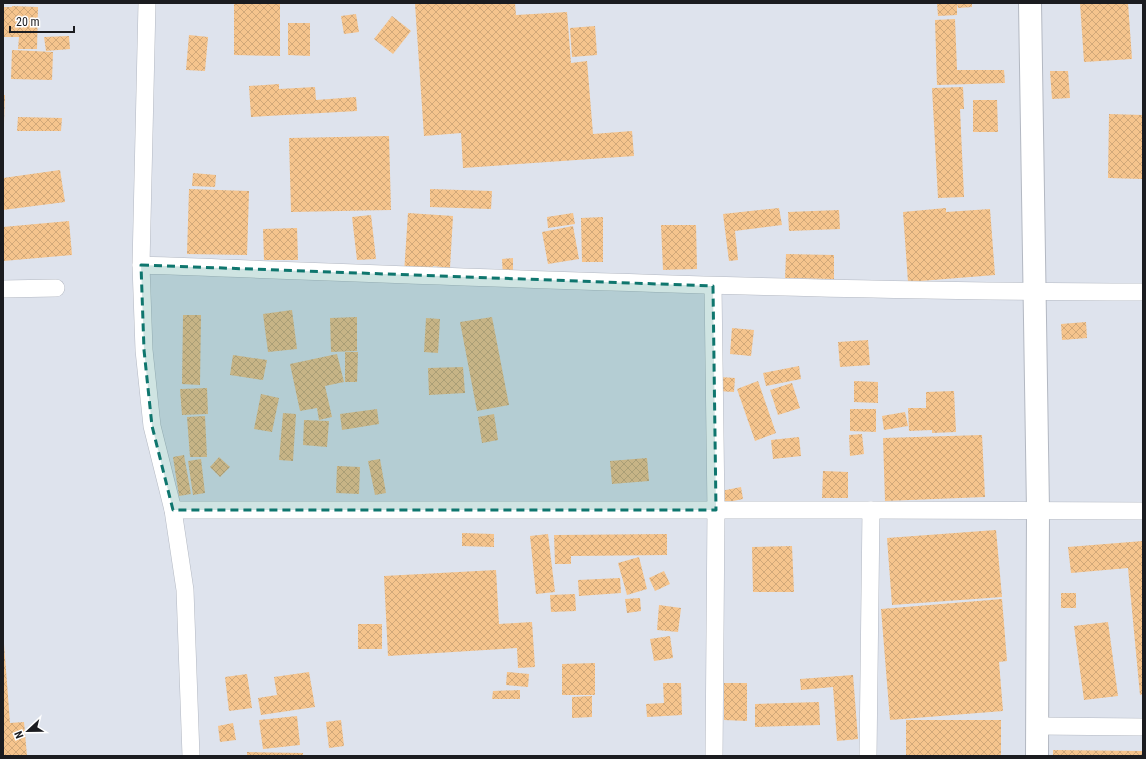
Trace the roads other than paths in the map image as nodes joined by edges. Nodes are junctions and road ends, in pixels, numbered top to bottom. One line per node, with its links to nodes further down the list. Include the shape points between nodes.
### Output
1 (147, 3): 3 (street)
2 (1030, 3): 7 (street)
3 (141, 265): 4 (street); 9 (street, via 144,350 152,426)
4 (713, 286): 7 (street); 10 (street)
5 (56, 288): 6 (street)
6 (3, 289)
7 (1035, 292): 8 (street); 12 (street)
8 (1143, 292)
9 (173, 510): 10 (street); 16 (street, via 185,590)
10 (716, 510): 11 (street); 17 (street)
11 (871, 510): 12 (street); 18 (street)
12 (1038, 510): 13 (street); 14 (street)
13 (1143, 511)
14 (1037, 726): 15 (street); 19 (street)
15 (1143, 727)
16 (191, 756)
17 (714, 756)
18 (868, 756)
19 (1037, 756)

